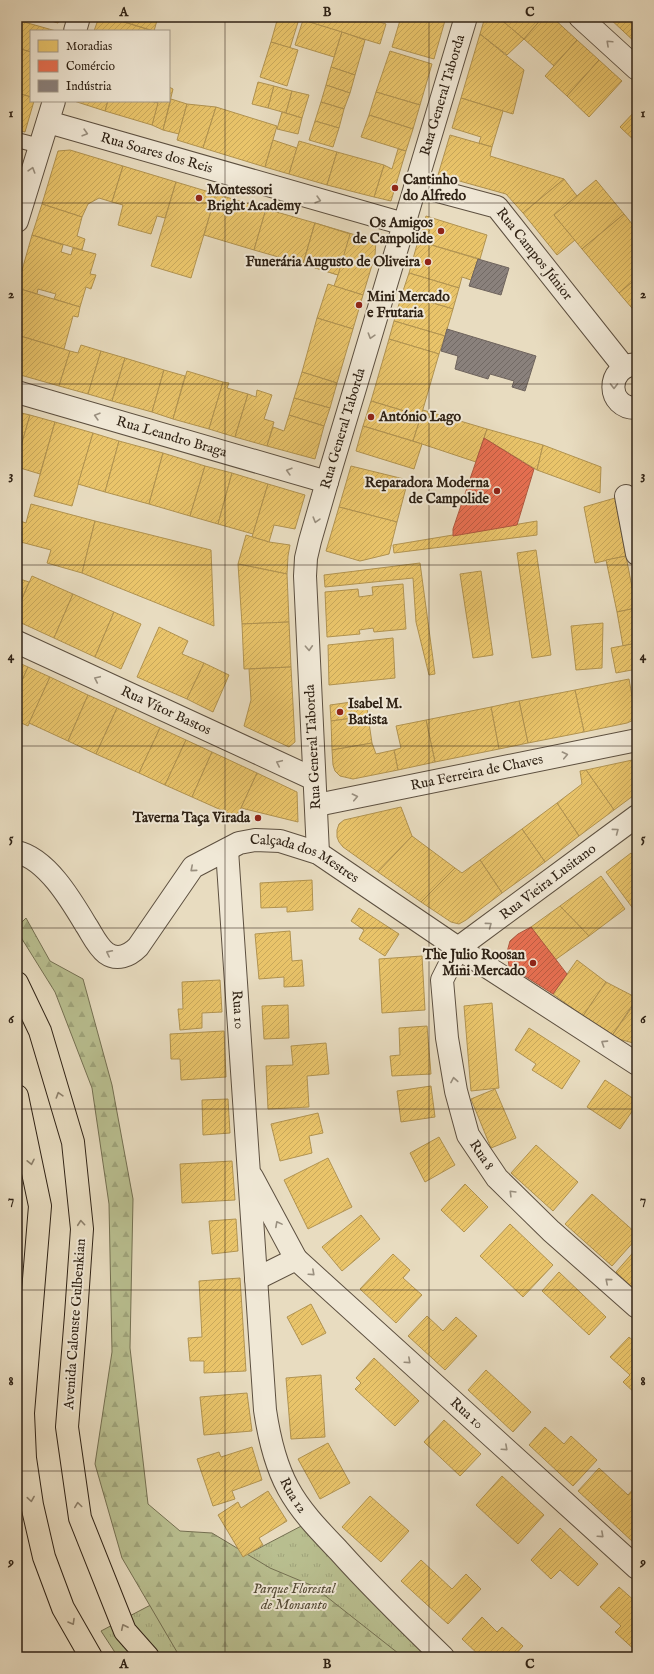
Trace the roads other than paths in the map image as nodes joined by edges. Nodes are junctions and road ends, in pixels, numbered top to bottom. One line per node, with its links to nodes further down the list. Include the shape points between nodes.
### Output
1 (79, 17): 4 (street)
2 (466, 17): 10 (street, Rua General Taborda)
3 (580, 17): 5 (street, one-way to 3)
4 (75, 30)
5 (637, 69)
6 (54, 102): 7 (street)
7 (48, 122): 9 (street); 12 (street, Rua Soares dos Reis, one-way to 12)
8 (17, 140): 9 (lane)
9 (40, 146): 11 (street, one-way to 9)
10 (415, 185): 12 (street, Rua General Taborda); 13 (street, Rua Campos Júnior, via 497,207)
11 (17, 221)
12 (404, 224): 16 (street, Rua General Taborda, one-way to 16)
13 (630, 365): 15 (street, one-way to 15, via 618,372 614,378 614,392 621,404)
14 (17, 392): 16 (street, Rua Leandro Braga, one-way to 14)
15 (637, 408)
16 (327, 482): 21 (street, Rua General Taborda, one-way to 21, via 306,558 305,576)
17 (626, 496): 18 (street)
18 (636, 547)
19 (17, 642): 21 (street, Rua Vítor Bastos, one-way to 19)
20 (637, 740): 22 (street, Rua Ferreira de Chaves, one-way to 20)
21 (314, 779): 22 (street, Rua General Taborda)
22 (317, 805): 26 (street, Rua General Taborda)
23 (637, 816): 27 (street, Rua Vieira Lusitano, one-way to 23)
24 (227, 850): 25 (street, Calçada dos Mestres, one-way to 25, via 193,867 138,948 129,955 118,957 107,954 99,946 75,906 47,870 39,862); 26 (street, Calçada dos Mestres, via 246,841 270,840 290,843); 31 (street, Rua 10)
25 (17, 852)
26 (318, 853): 27 (street, Calçada dos Mestres)
27 (458, 948): 29 (street, Calçada dos Mestres, one-way to 27); 34 (street, Rua 8, one-way to 27, via 551,1231 497,1178 468,1135 456,1091 447,1038 442,980)
28 (17, 984): 39 (main road, Avenida Calouste Gulbenkian, one-way to 28, via 125,1631 80,1518 67,1427 82,1229 73,1142 40,1031)
29 (637, 1064)
30 (17, 1096): 35 (main road, one-way to 35, via 40,1206)
31 (249, 1169): 32 (street, Rua 10, one-way to 31); 33 (street, Rua 10)
32 (296, 1259): 33 (street); 37 (street, Rua 10, one-way to 37)
33 (256, 1279): 40 (street, Rua 12, via 264,1410 276,1462 287,1487 301,1510 363,1578)
34 (637, 1307)
35 (32, 1308): 36 (main road); 38 (main road, one-way to 38, via 23,1413 25,1458 32,1504 44,1557 63,1608)
36 (17, 1350)
37 (637, 1568)
38 (91, 1657)
39 (148, 1657)
40 (443, 1657)

